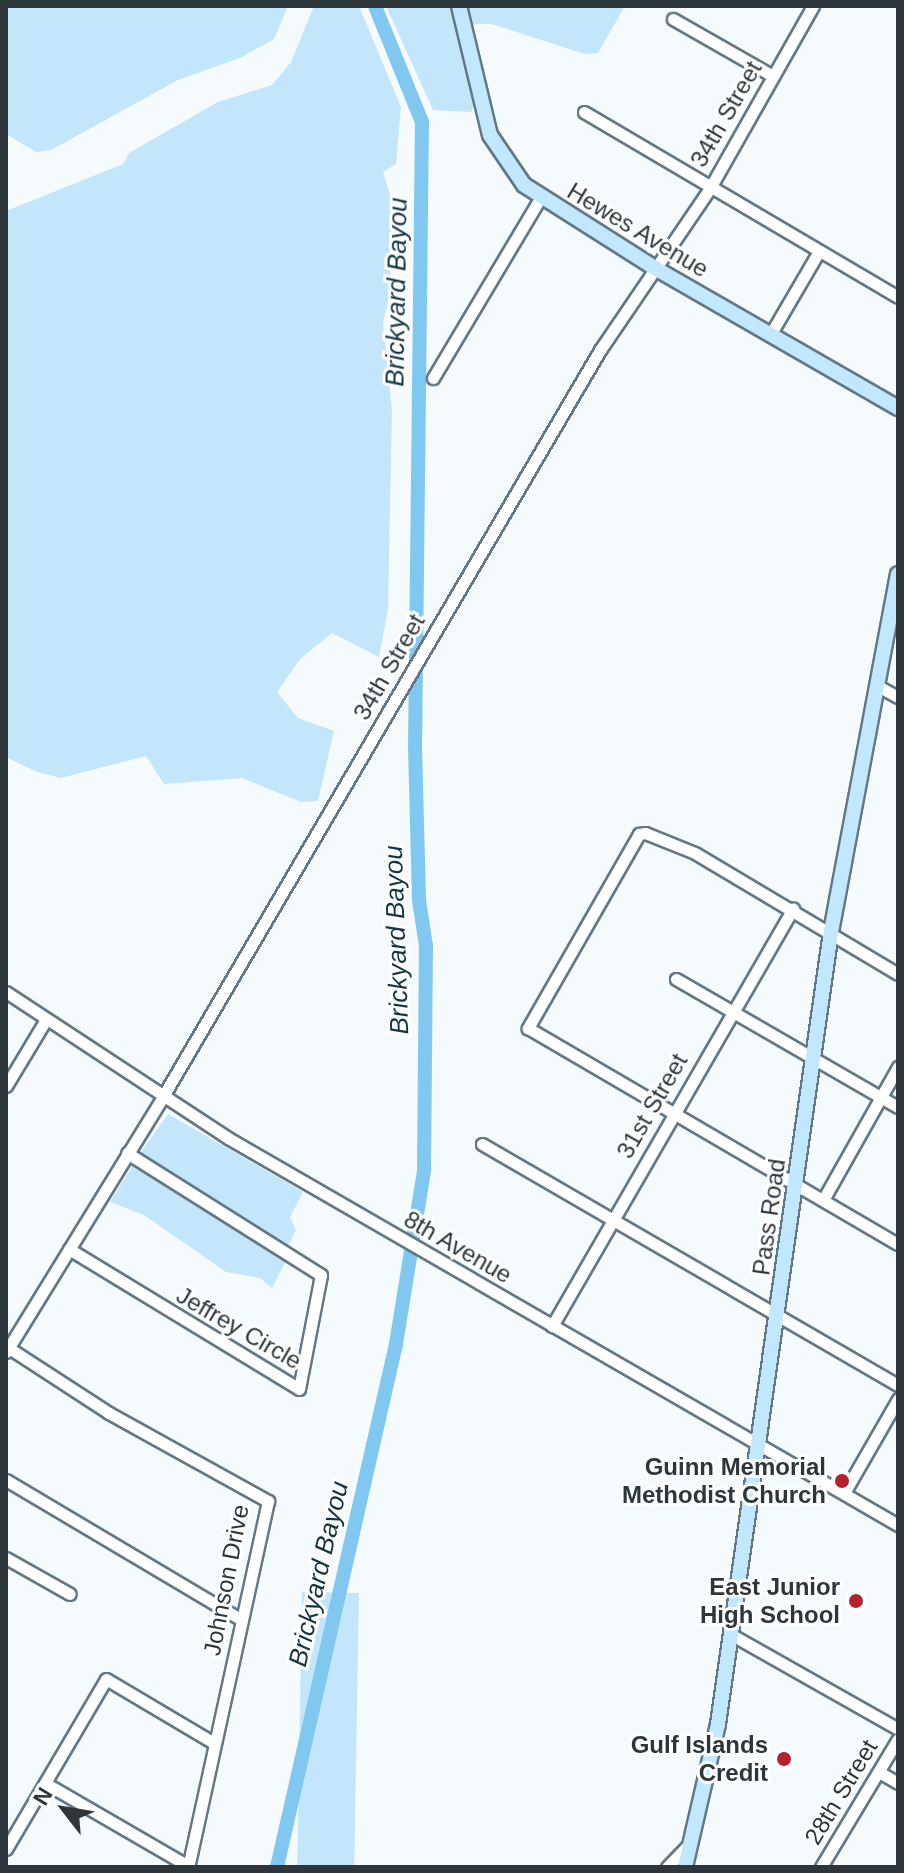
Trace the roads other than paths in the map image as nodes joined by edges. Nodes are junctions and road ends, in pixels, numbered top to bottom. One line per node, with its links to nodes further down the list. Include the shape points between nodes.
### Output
1 (459, 6): 7 (main road, Hewes Avenue, via 490,135 514,175)
2 (813, 6): 4 (street, 34th Street)
3 (673, 19): 4 (street)
4 (773, 76): 6 (street, 34th Street)
5 (584, 112): 6 (street)
6 (710, 188): 8 (street); 9 (street, 34th Street)
7 (541, 197): 9 (main road, Hewes Avenue); 12 (street)
8 (819, 251): 10 (street); 11 (street)
9 (653, 267): 11 (main road, Hewes Avenue); 28 (street, 34th Street)
10 (898, 297)
11 (770, 335): 13 (main road, Hewes Avenue)
12 (433, 378)
13 (898, 408)
14 (898, 574): 15 (main road, Pass Road)
15 (876, 685): 16 (street); 18 (main road, Pass Road)
16 (898, 697)
17 (793, 909): 18 (street); 22 (street, 31st Street); 30 (street, via 695,853 645,833 631,847 528,1028)
18 (831, 932): 19 (street); 24 (main road, Pass Road)
19 (898, 974)
20 (676, 979): 22 (street)
21 (6, 992): 23 (street, 8th Avenue)
22 (733, 1011): 24 (street); 30 (street, 31st Street)
23 (45, 1021): 26 (street); 28 (street, 8th Avenue)
24 (815, 1057): 27 (street); 33 (main road, Pass Road)
25 (898, 1067): 27 (street)
26 (6, 1086)
27 (881, 1096): 29 (street); 34 (street)
28 (162, 1098): 32 (street, 34th Street); 39 (street, 8th Avenue)
29 (898, 1107)
30 (671, 1115): 33 (street); 35 (street, 31st Street)
31 (482, 1144): 35 (street)
32 (127, 1153): 37 (street, 34th Street); 37 (street, Jeffrey Circle, via 321,1275 299,1389)
33 (795, 1187): 34 (street); 38 (main road, Pass Road)
34 (823, 1200): 36 (street)
35 (613, 1219): 38 (street); 39 (street, 31st Street)
36 (898, 1244)
37 (69, 1249): 40 (street, 34th Street)
38 (777, 1314): 41 (street); 43 (main road, Pass Road)
39 (552, 1326): 43 (street, 8th Avenue)
40 (7, 1350): 49 (street, Johnson Drive, via 268,1501)
41 (898, 1385)
42 (898, 1399): 45 (street)
43 (759, 1442): 45 (street, 8th Avenue); 50 (main road, Pass Road)
44 (6, 1480): 49 (street)
45 (844, 1493): 46 (street, 8th Avenue)
46 (898, 1525)
47 (6, 1558): 48 (street)
48 (70, 1594)
49 (242, 1620): 53 (street, Johnson Drive)
50 (732, 1635): 51 (street); 58 (main road, Pass Road)
51 (898, 1729)
52 (898, 1739): 54 (street, 28th Street)
53 (214, 1743): 55 (street, via 106,1679); 60 (street, Johnson Drive)
54 (879, 1772): 56 (street); 63 (street, 28th Street)
55 (45, 1783): 57 (street); 60 (street)
56 (898, 1783)
57 (11, 1830): 59 (street)
58 (689, 1844): 61 (street); 62 (main road, Pass Road)
59 (6, 1849)
60 (188, 1867)
61 (667, 1867)
62 (685, 1867)
63 (821, 1867)

